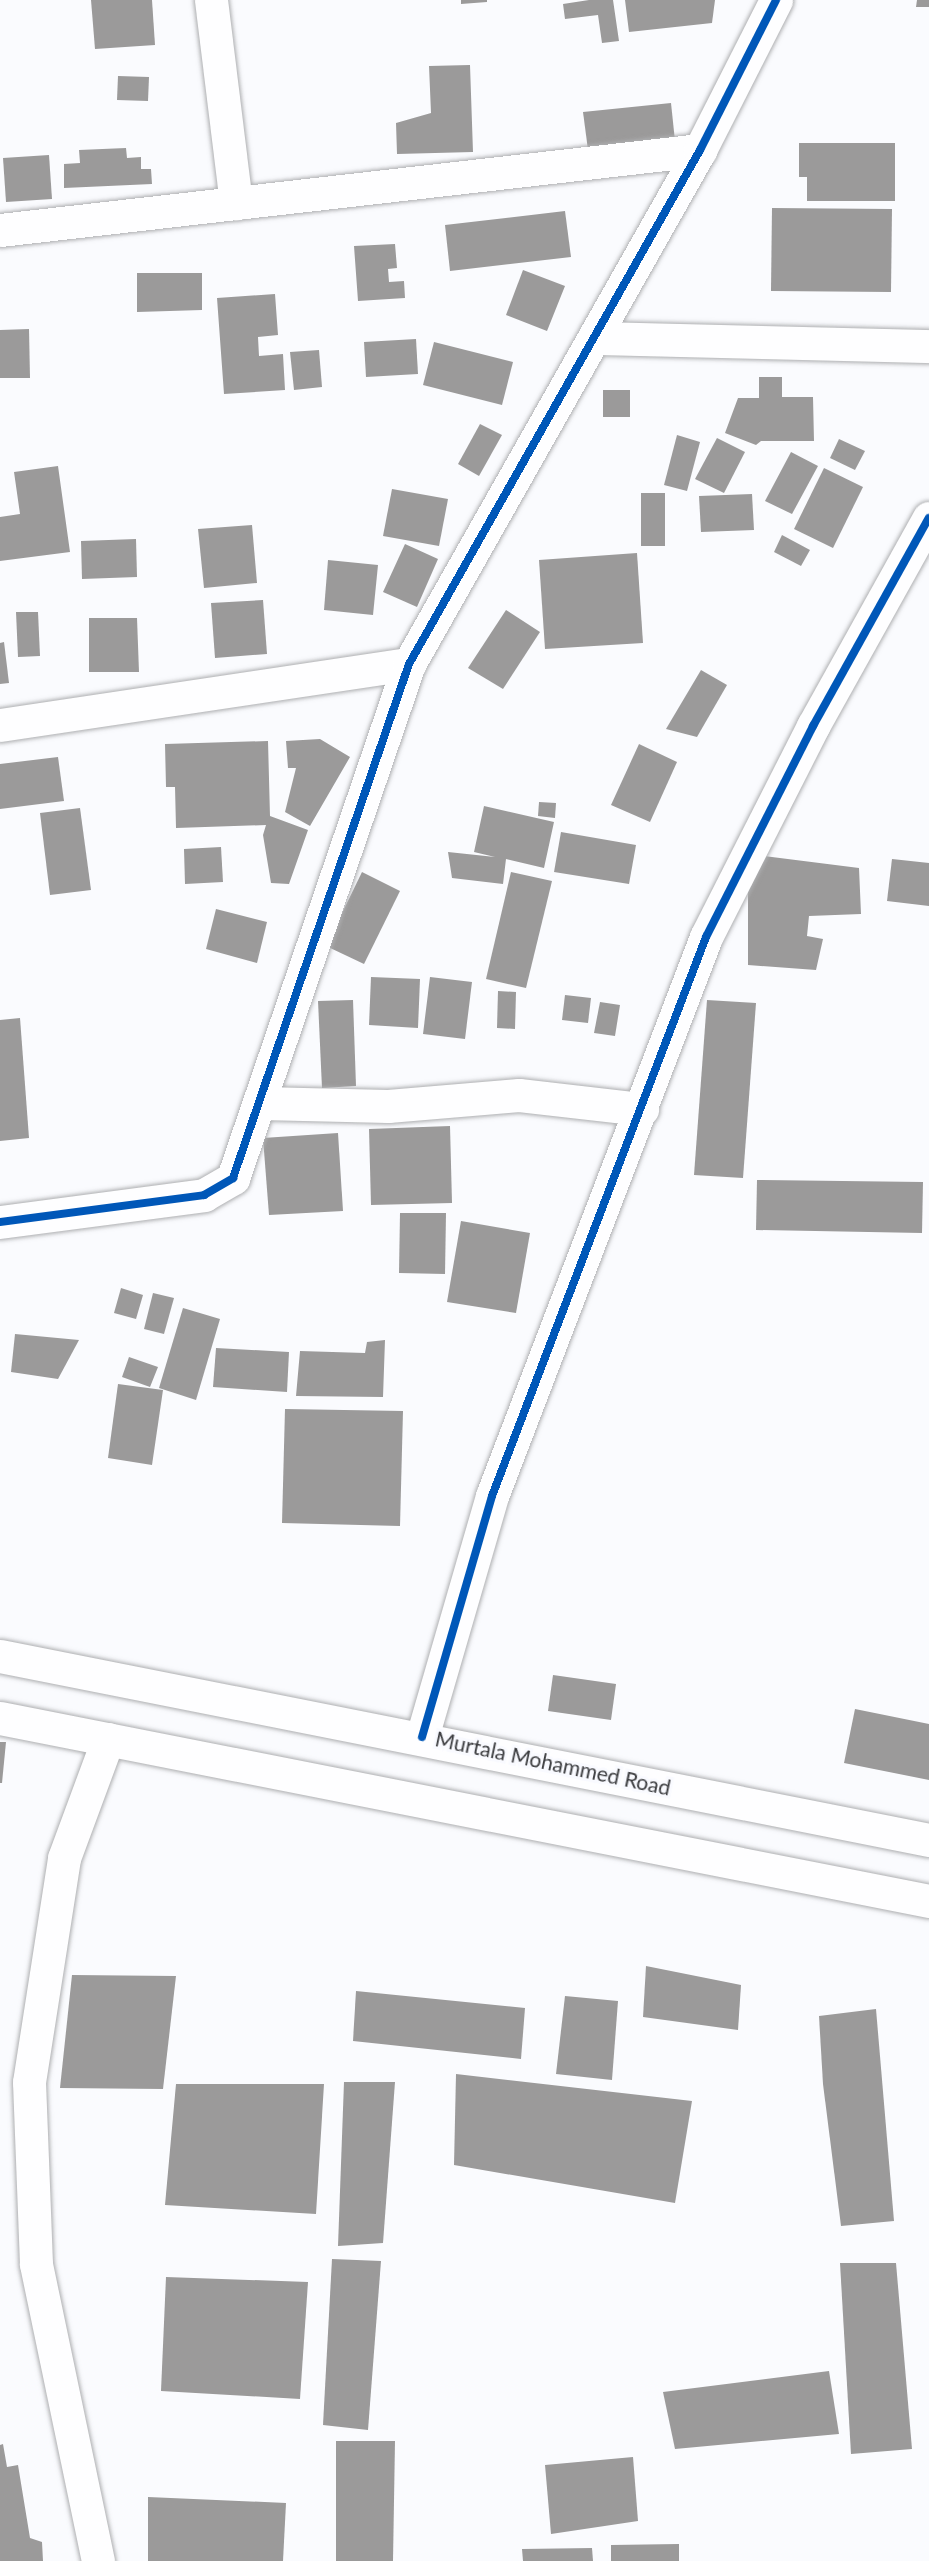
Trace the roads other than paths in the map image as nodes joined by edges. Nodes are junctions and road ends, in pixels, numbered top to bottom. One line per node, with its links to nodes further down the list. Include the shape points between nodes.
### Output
1 (211, 0): 4 (street)
2 (776, 0): 3 (street)
3 (700, 150): 4 (street); 6 (street)
4 (236, 203): 5 (street)
5 (0, 230)
6 (594, 338): 7 (street); 9 (street)
7 (929, 346)
8 (929, 518): 12 (street, via 813,726 706,937)
9 (409, 664): 10 (street); 11 (street)
10 (0, 725)
11 (261, 1103): 12 (street, via 388,1106 519,1095); 13 (street, via 233,1178 204,1195)
12 (642, 1109): 16 (street, via 492,1496)
13 (0, 1222)
14 (0, 1656): 16 (street, Murtala Mohammed Road)
15 (0, 1718): 17 (street)
16 (422, 1737): 18 (street, Murtala Mohammed Road)
17 (108, 1739): 19 (street); 20 (street, via 64,1858 29,2082 36,2264)
18 (929, 1840)
19 (929, 1901)
20 (98, 2561)

